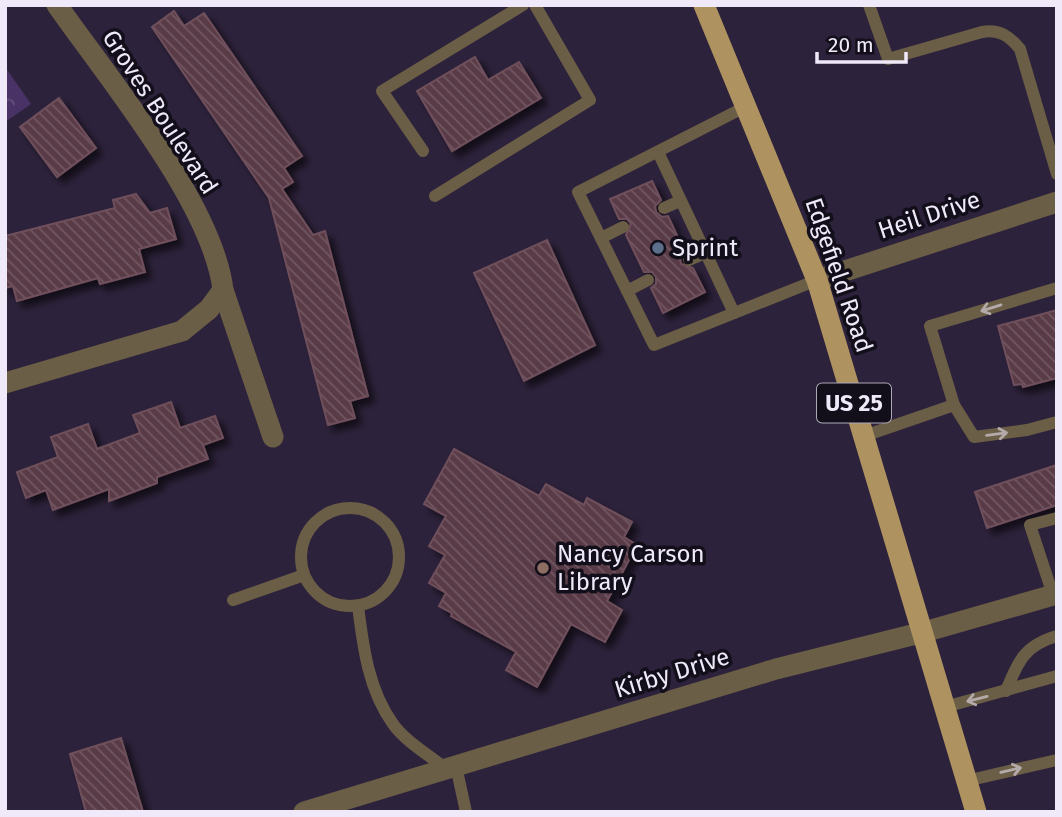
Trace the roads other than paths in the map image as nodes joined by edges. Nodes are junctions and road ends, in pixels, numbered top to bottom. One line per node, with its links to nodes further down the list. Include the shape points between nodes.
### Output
1 (57, 5): 21 (street, Groves Boulevard, via 186,192 220,267)
2 (523, 5): 7 (lane, via 382,91)
3 (535, 5): 10 (lane, via 590,100)
4 (704, 5): 6 (main road, Edgefield Road / US 25)
5 (869, 5): 9 (lane, via 888,59 994,30 1012,39 1020,49)
6 (747, 106): 8 (lane); 19 (main road, Edgefield Road / US 25)
7 (423, 151)
8 (658, 152): 11 (lane); 15 (lane, via 578,192)
9 (1057, 174)
10 (435, 196)
11 (680, 201): 13 (lane); 16 (lane)
12 (1057, 202): 19 (street, Heil Drive)
13 (664, 208)
14 (623, 227): 15 (lane)
15 (601, 238): 22 (lane)
16 (705, 253): 17 (lane); 23 (lane)
17 (689, 260)
18 (648, 280): 22 (lane)
19 (817, 280): 23 (lane); 27 (main road, Edgefield Road / US 25)
20 (1057, 288): 25 (lane, one-way to 25, via 930,326)
21 (223, 290): 24 (street, via 209,309 182,331); 28 (street, Groves Boulevard)
22 (627, 291): 23 (lane, via 654,345)
23 (734, 313)
24 (5, 383)
25 (954, 405): 26 (lane, one-way to 26, via 974,437); 27 (lane)
26 (1057, 422)
27 (864, 436): 34 (main road, Edgefield Road / US 25)
28 (273, 437)
29 (1057, 517): 31 (lane, via 1030,526)
30 (304, 576): 32 (lane); 33 (lane, via 318,596 333,604); 33 (lane, via 300,554 312,524 341,508 374,513 396,538 397,571 379,598)
31 (1055, 594): 34 (street, Kirby Drive)
32 (233, 600)
33 (358, 606): 40 (lane, via 364,656 393,725)
34 (924, 632): 38 (main road, Edgefield Road / US 25); 40 (street, Kirby Drive, via 776,669)
35 (1057, 636): 37 (lane, via 1037,642 1018,662)
36 (1057, 676): 37 (lane)
37 (1006, 691): 38 (lane, one-way to 38)
38 (945, 707): 41 (main road, Edgefield Road / US 25)
39 (1057, 760): 41 (lane, one-way to 39)
40 (451, 767): 42 (street, Kirby Drive); 43 (lane)
41 (966, 780): 44 (main road, Edgefield Road / US 25)
42 (304, 812)
43 (467, 812)
44 (976, 812)

